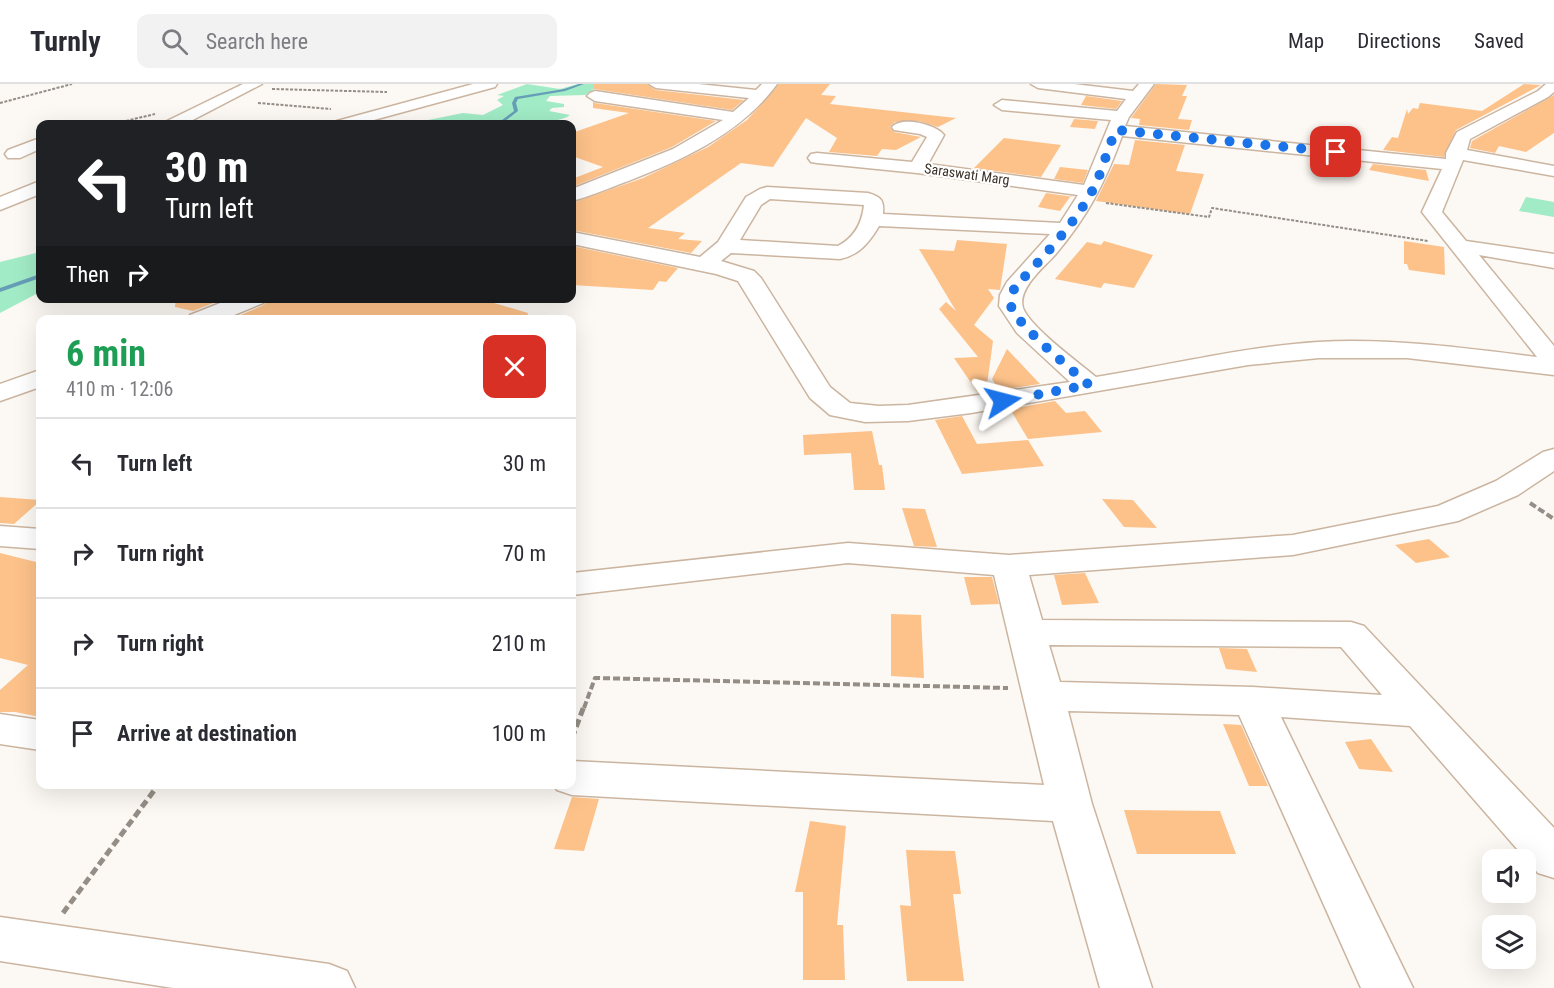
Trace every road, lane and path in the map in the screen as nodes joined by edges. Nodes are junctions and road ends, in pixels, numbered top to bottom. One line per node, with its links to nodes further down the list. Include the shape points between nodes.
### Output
1 (72, 84): 13 (path)
2 (490, 84): 15 (street)
3 (656, 84): 8 (street)
4 (1038, 84): 9 (street)
5 (1554, 85): 24 (street, via 1467,133)
6 (250, 87): 7 (path); 12 (street)
7 (351, 90): 10 (path)
8 (766, 90): 16 (street)
9 (1142, 90): 19 (street)
10 (389, 92)
11 (596, 96): 16 (street)
12 (224, 100): 15 (path); 17 (street)
13 (0, 103)
14 (1002, 105): 19 (street)
15 (383, 114): 18 (street)
16 (735, 117): 28 (street, via 679,152)
17 (182, 120)
18 (359, 120)
19 (1118, 123): 24 (street); 29 (street)
20 (900, 127): 25 (street, Saraswati Marg, via 923,129 936,135)
21 (36, 146): 22 (street)
22 (14, 154)
23 (817, 158): 25 (street)
24 (1453, 159): 26 (street); 35 (street, via 1432,212)
25 (917, 168): 29 (street, Saraswati Marg)
26 (1554, 171)
27 (36, 189): 30 (street)
28 (576, 193)
29 (1087, 196): 32 (street); 35 (path, via 1209,217 1212,208)
30 (0, 204)
31 (872, 220): 32 (street); 34 (street, via 862,239 840,253); 34 (street, via 874,202 868,199 766,193 753,201)
32 (1066, 229): 43 (street, via 1015,287 1011,308)
33 (576, 239): 37 (street)
34 (726, 246): 37 (street)
35 (1460, 246): 36 (street); 40 (street)
36 (1554, 261)
37 (704, 265): 43 (street, via 735,272 753,283 820,392 840,409 875,414 941,409)
38 (242, 303): 39 (street)
39 (212, 315)
40 (1554, 362)
41 (1554, 367): 43 (street, via 1399,351 1320,350 1207,364)
42 (36, 382): 44 (street)
43 (1089, 385)
44 (0, 393)
45 (1554, 458): 48 (street, via 1507,488 1447,514 1334,539 1190,554)
46 (0, 536): 47 (street)
47 (36, 539)
48 (1009, 566): 49 (street, via 848,553); 50 (street)
49 (576, 585)
50 (1027, 632): 51 (street); 53 (street, via 1351,635)
51 (1043, 692): 52 (street); 54 (path, via 595,678); 59 (street)
52 (1253, 700): 53 (street); 64 (street)
53 (1420, 711): 60 (street)
54 (576, 728)
55 (0, 729): 56 (street)
56 (36, 734)
57 (576, 778): 59 (street)
58 (155, 789): 61 (path)
59 (1070, 804): 63 (street)
60 (1554, 859)
61 (20, 942): 62 (street)
62 (329, 988)
63 (1126, 988)
64 (1388, 988)

